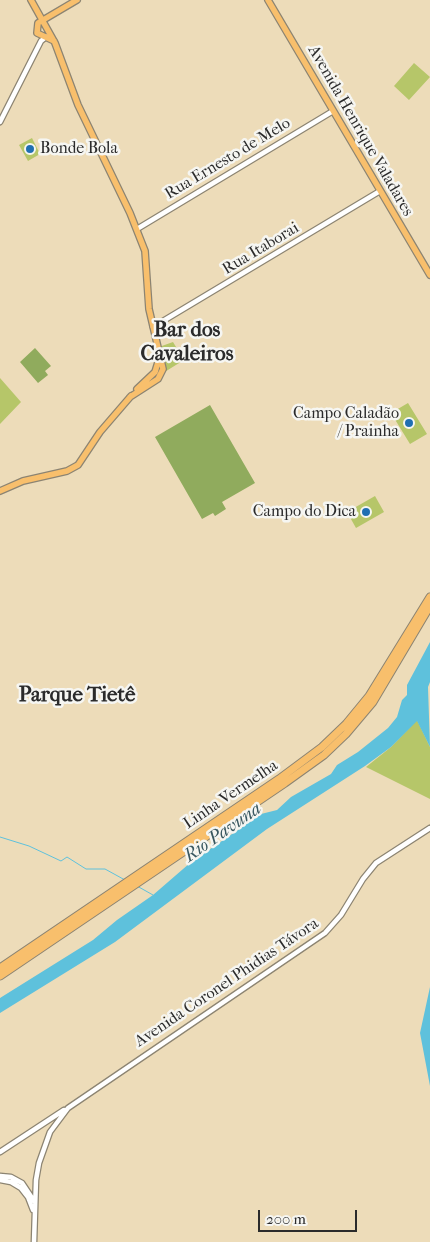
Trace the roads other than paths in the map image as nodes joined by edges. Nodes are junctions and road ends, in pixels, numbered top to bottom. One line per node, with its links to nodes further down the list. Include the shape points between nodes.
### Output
1 (32, 0): 5 (main road)
2 (77, 0): 4 (main road)
3 (268, 0): 9 (main road, Avenida Henrique Valadares)
4 (56, 13): 5 (main road); 6 (main road)
5 (42, 18): 6 (main road); 7 (main road, via 36,25)
6 (48, 32): 7 (main road); 8 (street); 12 (main road, via 78,105)
7 (37, 33): 8 (street)
8 (41, 41): 10 (street)
9 (333, 111): 11 (main road, Avenida Henrique Valadares); 12 (street, Rua Ernesto de Melo)
10 (0, 122)
11 (380, 191): 13 (main road, Avenida Henrique Valadares); 14 (street, Rua Itaborai)
12 (137, 229): 14 (main road, via 145,251)
13 (430, 275)
14 (153, 327): 15 (main road, via 159,355 158,368 149,382 130,397 105,426 78,465 22,481)
15 (0, 491)
16 (430, 597): 19 (highway, Linha Vermelha, via 369,696 332,738 291,771)
17 (430, 606): 19 (highway, Linha Vermelha, via 373,702 335,745 302,772)
18 (430, 828): 23 (street, Avenida Coronel Phidias Távora, via 376,863 325,933)
19 (136, 879): 20 (highway, Linha Vermelha)
20 (126, 886): 21 (highway, Linha Vermelha); 22 (highway, Linha Vermelha)
21 (0, 968)
22 (0, 976)
23 (68, 1108): 24 (street, Avenida Coronel Phidias Távora); 26 (street, Avenida Coronel Phidias Távora, via 50,1132 39,1163)
24 (0, 1152)
25 (0, 1178): 26 (street, via 11,1177 24,1184 32,1195); 27 (street, via 23,1190)
26 (35, 1208): 27 (street, Avenida Coronel Phidias Távora)
27 (35, 1219): 28 (street, Avenida Coronel Phidias Távora)
28 (34, 1242)

